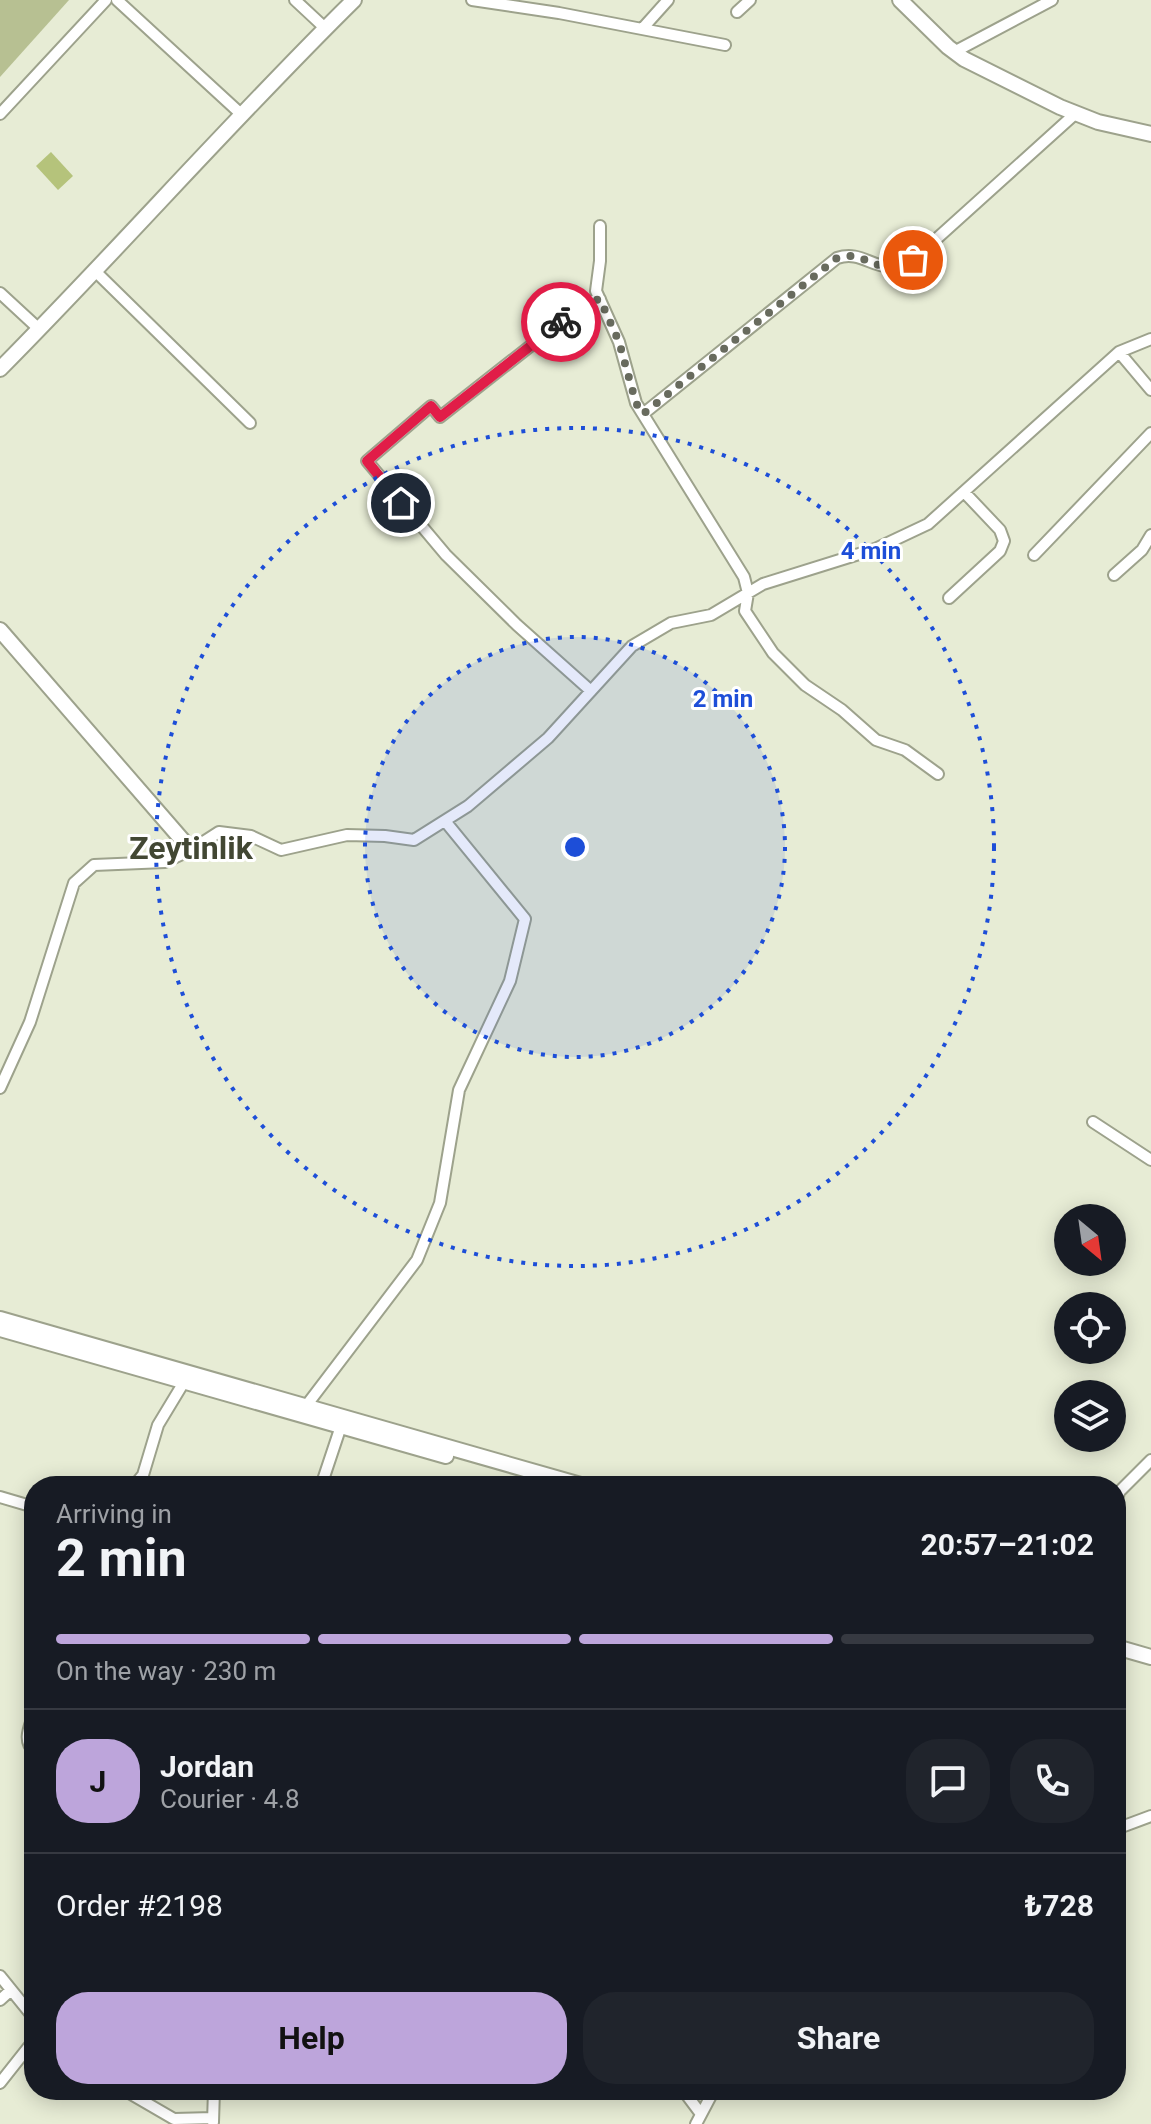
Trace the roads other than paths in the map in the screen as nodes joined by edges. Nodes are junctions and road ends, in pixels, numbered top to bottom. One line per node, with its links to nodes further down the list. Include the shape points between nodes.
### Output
1 (106, 0): 16 (street)
2 (117, 0): 17 (street)
3 (295, 0): 11 (street)
4 (354, 0): 11 (street)
5 (472, 0): 12 (street)
6 (668, 0): 12 (street)
7 (750, 0): 10 (street)
8 (900, 0): 14 (street)
9 (1052, 0): 14 (street)
10 (737, 12)
11 (325, 28): 17 (street)
12 (642, 29): 13 (street)
13 (725, 45)
14 (954, 52): 15 (street)
15 (1076, 113): 18 (street); 28 (street, via 913,260 886,269 852,256 837,258)
16 (0, 114)
17 (241, 114): 20 (street)
18 (1151, 134)
19 (600, 226): 22 (street)
20 (96, 272): 23 (street); 29 (street)
21 (0, 293): 23 (street)
22 (600, 299): 28 (street); 38 (street, via 585,303 440,417 431,406 367,461 446,555)
23 (39, 329): 26 (street)
24 (1151, 339): 25 (street)
25 (1119, 352): 27 (street); 31 (street)
26 (0, 369)
27 (1151, 390)
28 (643, 414): 35 (street, via 732,556)
29 (250, 423)
30 (1151, 433): 33 (street)
31 (964, 492): 35 (street, via 928,524 875,549); 36 (street, via 1004,541 1000,551)
32 (1151, 535): 34 (street)
33 (1034, 555)
34 (1114, 575)
35 (748, 593): 38 (street, via 711,615 671,623 632,646); 39 (street, via 745,611 773,653 805,685 876,740 905,750)
36 (949, 598)
37 (0, 630): 41 (street)
38 (591, 691): 40 (street, via 548,738)
39 (938, 774)
40 (445, 821): 41 (street, via 414,840 347,835 281,850 251,836 219,832); 48 (street, via 525,919 510,981 459,1090 440,1203 417,1260)
41 (191, 850): 42 (street, via 165,862 94,865 74,883 30,1022)
42 (0, 1088)
43 (1093, 1122): 44 (street)
44 (1151, 1160)
45 (0, 1319): 48 (street)
46 (0, 1329): 47 (street)
47 (184, 1382): 49 (street); 51 (street, via 158,1425)
48 (306, 1406): 49 (street)
49 (342, 1422): 52 (street); 53 (street); 54 (street)
50 (1151, 1460): 55 (street)
51 (142, 1476)
52 (324, 1476)
53 (518, 1476)
54 (546, 1476)
55 (1126, 1485)
56 (0, 1497): 57 (street)
57 (24, 1504)
58 (1126, 1641): 59 (street)
59 (1151, 1648)
60 (1126, 1650): 61 (street)
61 (1151, 1657)
62 (1151, 1816): 63 (street)
63 (1126, 1825)
64 (0, 1976): 65 (street)
65 (11, 1990): 66 (street); 67 (street)
66 (0, 2000)
67 (24, 2006)
68 (24, 2053): 69 (street)
69 (0, 2083)
70 (141, 2100): 75 (street, via 174,2119)
71 (214, 2100): 75 (street)
72 (689, 2100): 74 (street)
73 (709, 2100): 74 (street)
74 (699, 2119)
75 (213, 2121)

